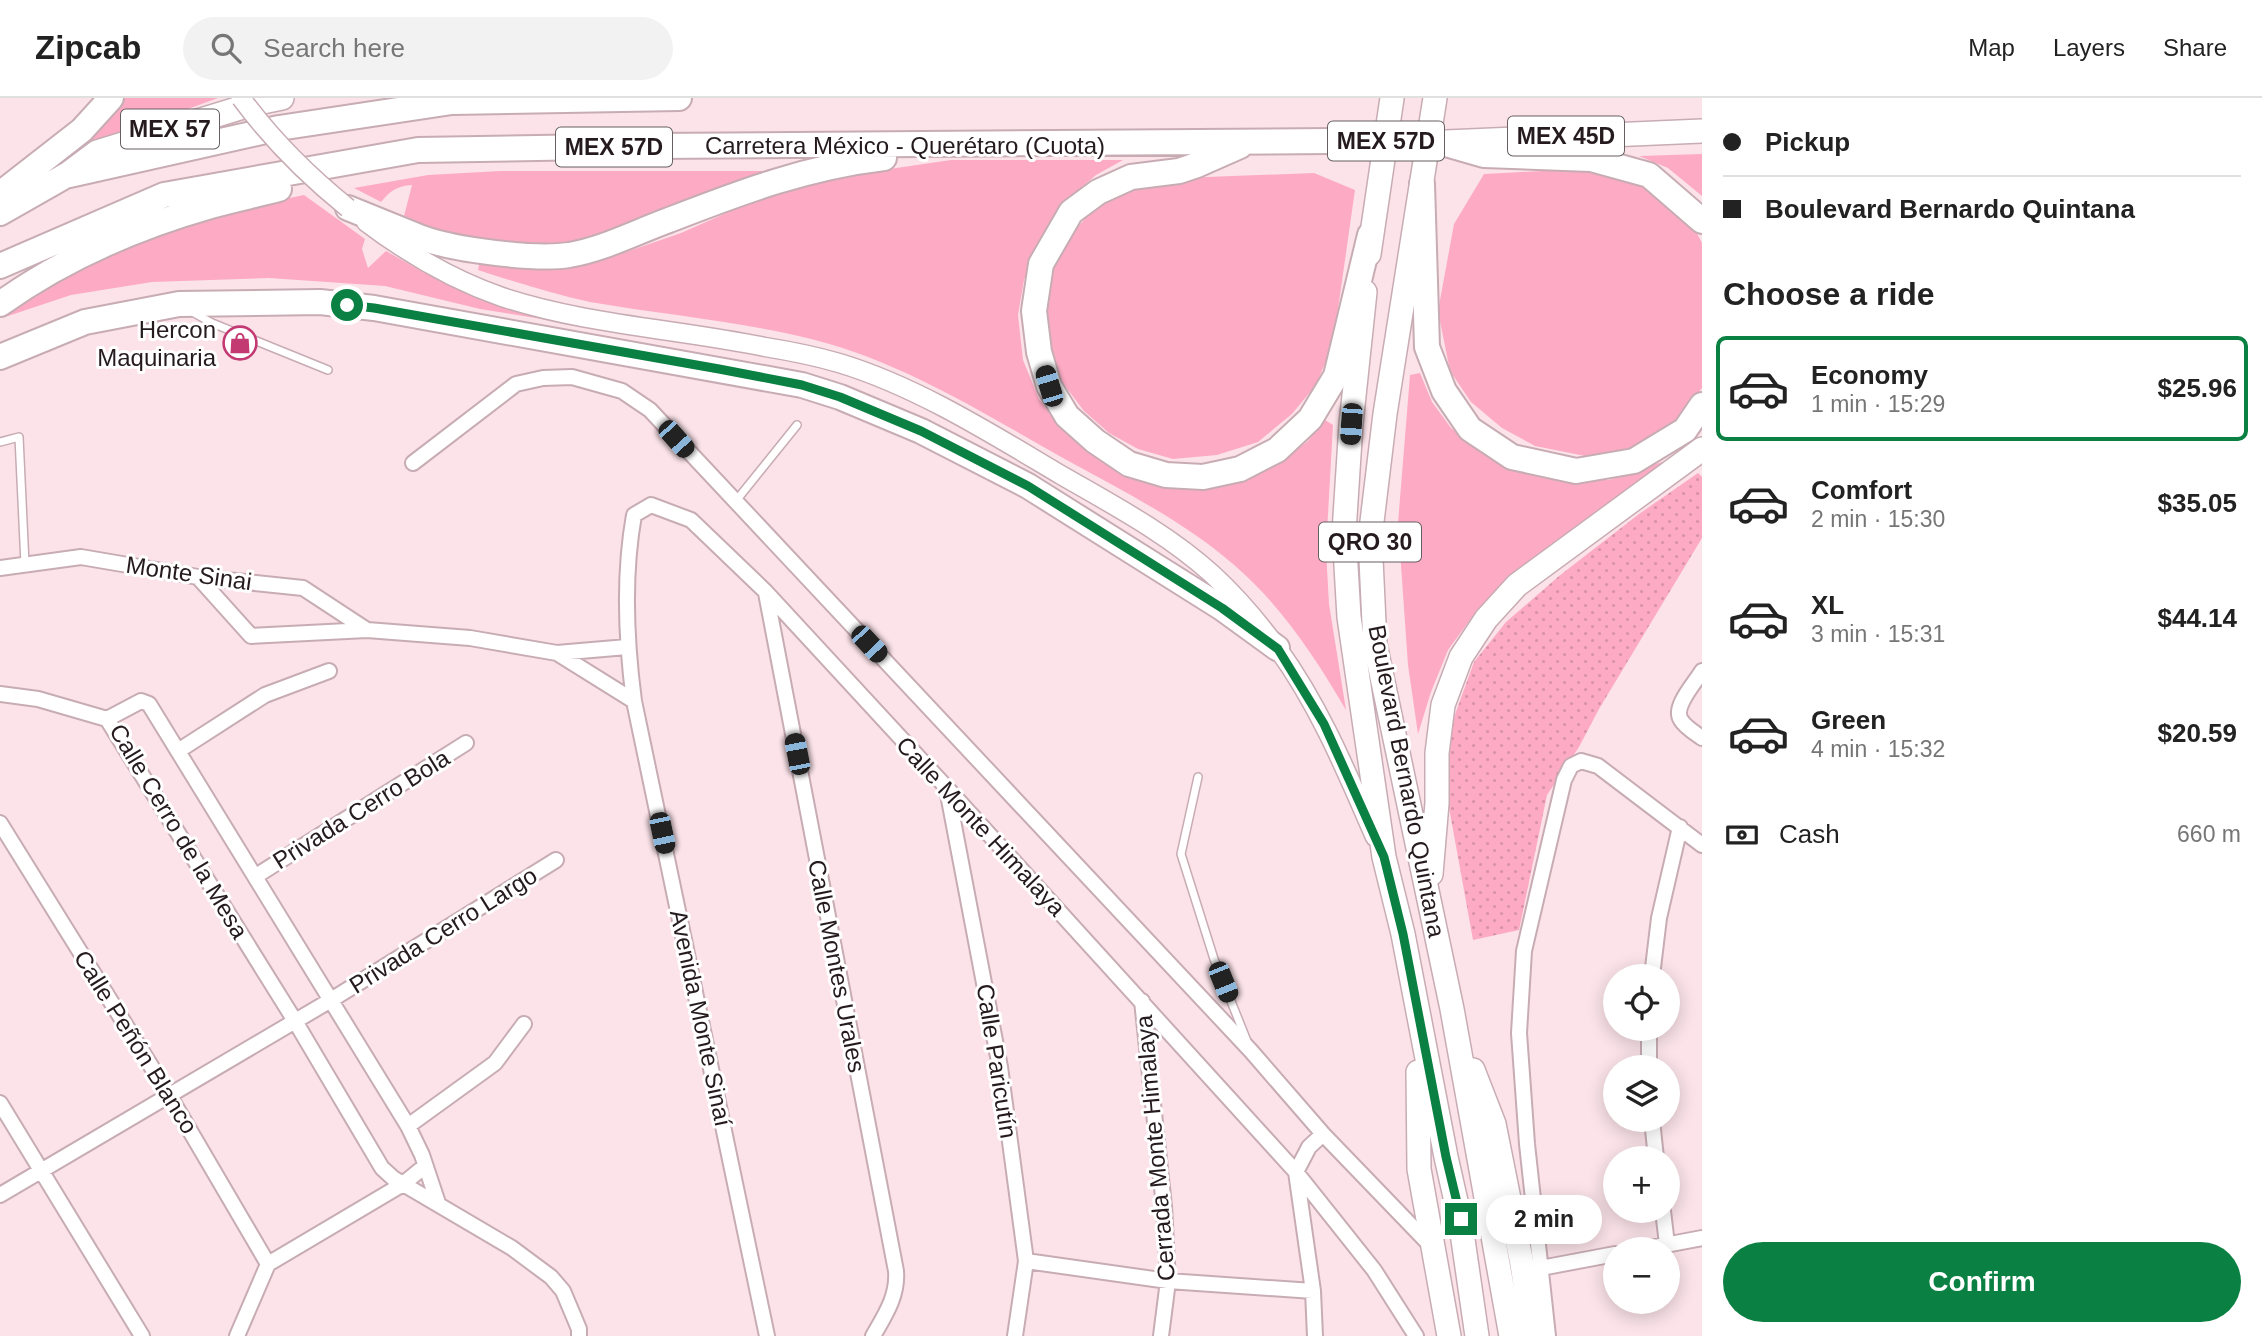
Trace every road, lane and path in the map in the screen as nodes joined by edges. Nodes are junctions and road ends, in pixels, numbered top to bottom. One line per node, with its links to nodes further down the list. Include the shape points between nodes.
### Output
1 (111, 98): 14 (highway, via 82,130)
2 (241, 98): 15 (street, bridge, via 293,161)
3 (282, 98): 12 (highway, MEX 57, via 97,152)
4 (679, 98): 12 (highway, MEX 57D, via 452,102 279,128)
5 (1392, 98): 19 (highway, Boulevard Bernardo Quintana / QRO 30)
6 (1435, 98): 13 (highway, Boulevard Bernardo Quintana / QRO 30)
7 (1702, 131): 9 (highway, Carretera México - Querétaro (Cuota) / MEX 45D)
8 (1248, 142): 9 (highway, Carretera México - Querétaro (Cuota) / MEX 57D, bridge); 10 (highway, Carretera México - Querétaro (Cuota) / MEX 57D); 19 (highway, via 1198,165 1131,177 1098,192 1071,212 1041,264 1034,311 1049,386 1068,416 1095,441 1129,464 1166,475 1203,477 1240,469 1277,450 1310,419 1336,376)
9 (1439, 142): 17 (highway, via 1484,155 1591,159 1649,175)
10 (1069, 144): 11 (highway, Carretera México - Querétaro (Cuota) / MEX 57D); 18 (highway, via 999,153 890,157 804,172 605,246 567,255 452,246)
11 (767, 145): 20 (highway, Carretera México - Querétaro (Cuota) / MEX 57D, via 418,150 164,195); 21 (highway, via 656,158 485,162 291,186 210,206 126,236 41,277)
12 (65, 176): 16 (highway, MEX 57D)
13 (1422, 184): 25 (highway, via 1427,348 1444,391 1471,429 1512,457 1576,471 1634,461 1685,430); 55 (highway, Boulevard Bernardo Quintana / QRO 30, via 1370,538 1376,644)
14 (0, 194)
15 (348, 208): 18 (highway)
16 (0, 213)
17 (1702, 221)
18 (390, 232): 37 (street, via 449,274 523,303 763,346 839,363 897,385 998,437 1155,530 1212,573)
19 (1370, 235): 52 (highway, Boulevard Bernardo Quintana / QRO 30, via 1344,531 1349,617)
20 (0, 267)
21 (0, 304)
22 (179, 304): 23 (highway, via 85,322); 24 (lane, via 212,323); 37 (highway, via 320,302 374,308 802,385 921,431 1028,486 1222,608)
23 (0, 357)
24 (328, 370)
25 (1702, 405)
26 (797, 425): 30 (lane)
27 (0, 442): 31 (lane, via 19,437)
28 (1702, 449): 55 (highway, via 1517,585 1486,619 1461,657 1441,717)
29 (412, 463): 30 (street, via 516,384 572,377 622,391 650,410)
30 (735, 502): 63 (street)
31 (25, 565): 32 (street, Monte Sinai); 33 (street, Monte Sinai, via 81,557)
32 (0, 568)
33 (198, 577): 35 (street, Monte Sinai, via 303,588); 35 (street, Monte Sinai, via 251,636)
34 (765, 591): 36 (street, Calle Monte Himalaya, via 691,520 650,505 634,515 629,541); 48 (street, Calle Monte Himalaya); 87 (street, Calle Montes Urales, via 896,1271 892,1301)
35 (367, 630): 38 (street, Monte Sinai, via 470,638)
36 (627, 647): 38 (street, Monte Sinai); 42 (street, Calle Monte Himalaya)
37 (1278, 649): 52 (street, via 1324,724)
38 (557, 653): 42 (street, Monte Sinai)
39 (329, 671): 46 (street, via 265,695)
40 (1702, 671): 44 (street, via 1678,715 1681,723)
41 (0, 694): 43 (street, via 38,699)
42 (634, 701): 86 (street, Avenida Monte Sinaí)
43 (107, 719): 46 (street, Calle Cerro de la Mesa, via 141,701 149,704); 60 (street, Calle Cerro de la Mesa)
44 (1702, 738)
45 (466, 743): 54 (street, Privada Cerro Bola)
46 (178, 751): 54 (street, Calle Cerro de la Mesa)
47 (1198, 777): 63 (lane, via 1181,855 1214,959)
48 (946, 787): 58 (street, Calle Monte Himalaya); 78 (street, Calle Paricutín, via 1000,1067)
49 (0, 823): 64 (street, Calle Peñón Blanco)
50 (1680, 827): 51 (street); 56 (street); 80 (street, via 1598,766 1581,761 1571,766 1564,780 1524,951 1519,1033)
51 (1702, 845)
52 (1384, 857): 61 (highway, Boulevard Bernardo Quintana / QRO 30)
53 (556, 860): 57 (street, Privada Cerro Largo)
54 (256, 876): 57 (street, Calle Cerro de la Mesa)
55 (1429, 898): 59 (highway, Boulevard Bernardo Quintana / QRO 30)
56 (1653, 964)
57 (331, 1000): 60 (street, Privada Cerro Largo); 66 (street, Calle Cerro de la Mesa)
58 (1142, 1001): 70 (street, Calle Monte Himalaya); 81 (street, Cerrada Monte Himalaya)
59 (1454, 1019): 94 (highway, Boulevard Bernardo Quintana / QRO 30); 95 (highway, via 1494,1124)
60 (295, 1021): 64 (street, Privada Cerro Largo); 71 (street, Calle Cerro de la Mesa, via 383,1168)
61 (1419, 1023): 76 (highway, via 1419,1169); 93 (highway, Boulevard Bernardo Quintana / QRO 30, via 1461,1219)
62 (524, 1024): 66 (street, via 495,1063)
63 (1251, 1051): 67 (street)
64 (169, 1095): 69 (street, Privada Cerro Largo); 79 (street, Calle Peñón Blanco)
65 (0, 1103): 69 (street)
66 (408, 1126): 68 (street, Calle Cerro de la Mesa)
67 (1323, 1134): 70 (street, via 1309,1147); 76 (street)
68 (425, 1166): 71 (street); 73 (street, Calle Cerro de la Mesa)
69 (40, 1171): 72 (street, Privada Cerro Largo); 83 (street)
70 (1296, 1172): 82 (street); 91 (street, Calle Monte Himalaya, via 1374,1270)
71 (403, 1184): 73 (street, Calle Cerro de la Mesa); 79 (street)
72 (0, 1195)
73 (438, 1203): 85 (street, Calle Cerro de la Mesa, via 551,1277 563,1291)
74 (1702, 1238): 75 (street)
75 (1680, 1242)
76 (1432, 1247): 92 (highway)
77 (1603, 1256): 80 (street)
78 (1026, 1261): 81 (street); 88 (street, Calle Paricutín)
79 (268, 1264): 84 (street)
80 (1541, 1268): 96 (street)
81 (1168, 1281): 82 (street); 89 (street, Cerrada Monte Himalaya)
82 (1313, 1292): 90 (street)
83 (142, 1336)
84 (237, 1336)
85 (579, 1336)
86 (767, 1336)
87 (873, 1336)
88 (1015, 1336)
89 (1161, 1336)
90 (1315, 1336)
91 (1416, 1336)
92 (1449, 1336)
93 (1477, 1336)
94 (1511, 1336)
95 (1533, 1336)
96 (1548, 1336)

